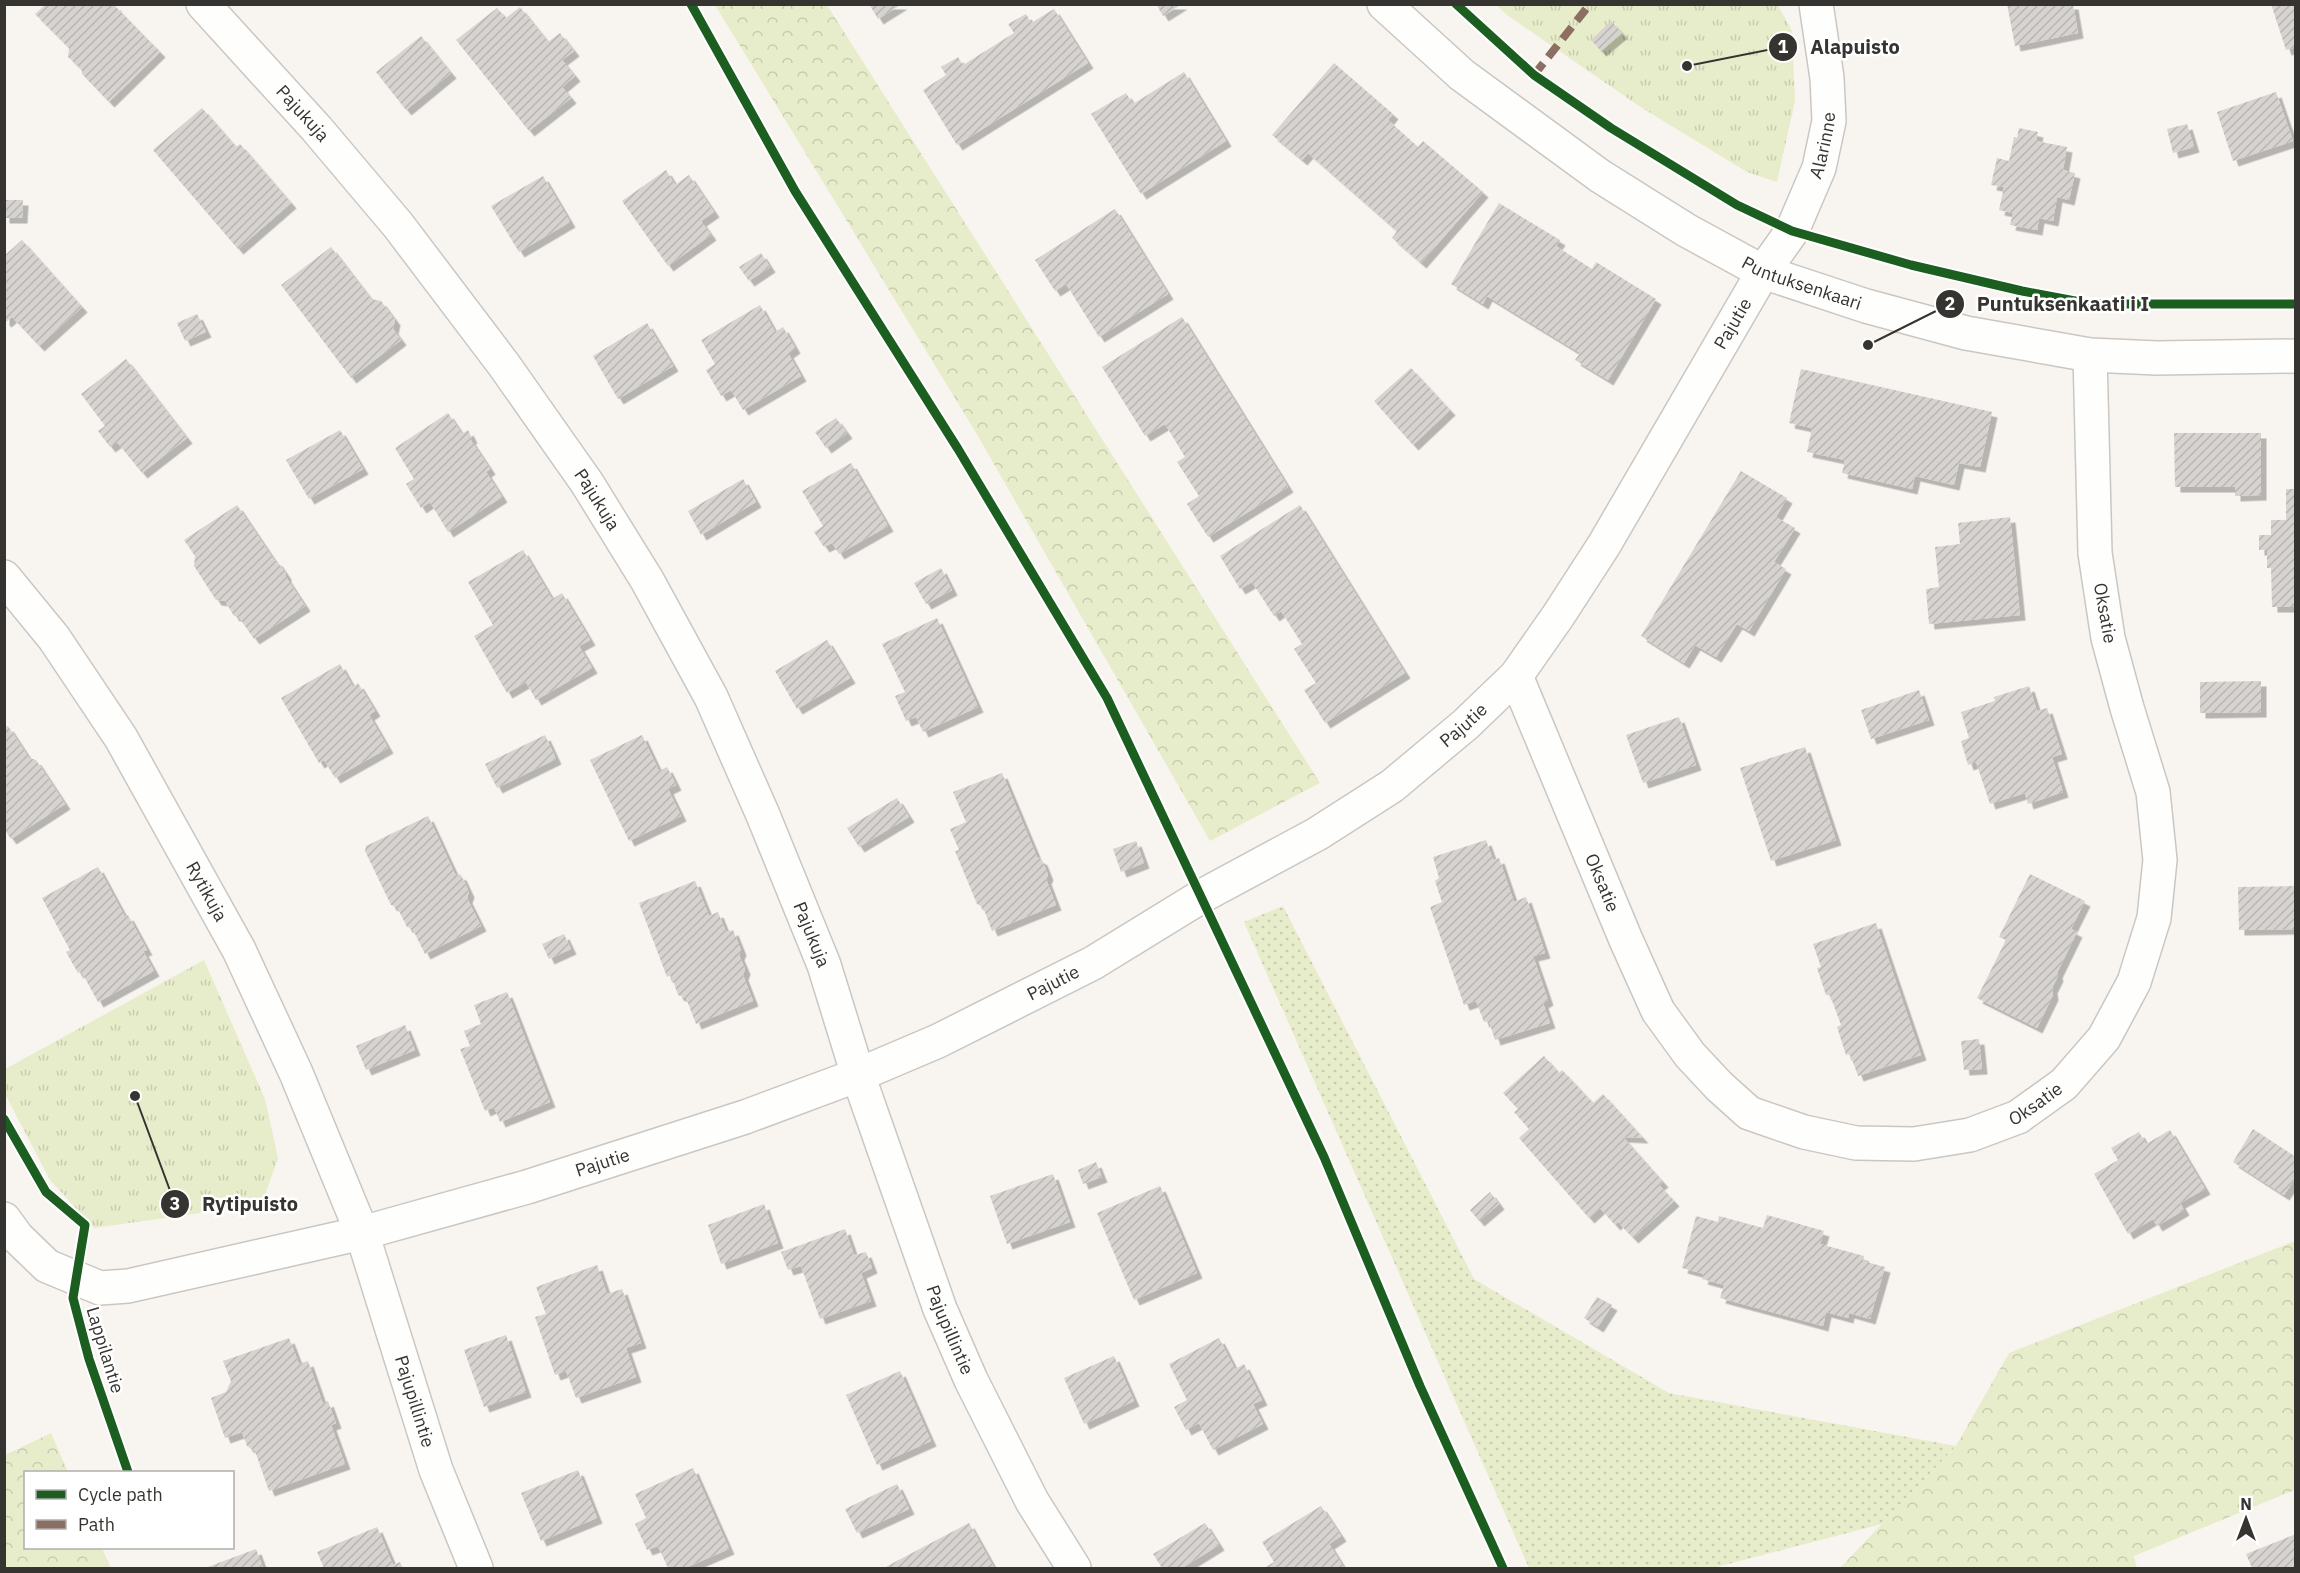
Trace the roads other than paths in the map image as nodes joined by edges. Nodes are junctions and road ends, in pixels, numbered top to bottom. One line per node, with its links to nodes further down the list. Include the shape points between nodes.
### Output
1 (203, 4): 9 (street, Pajukuja, via 398,225 587,483 647,580 711,697 763,815 824,965)
2 (1384, 4): 4 (street, Puntuksenkaari, via 1462,75 1600,177)
3 (1816, 4): 4 (street, Alarinne, via 1829,121 1820,168 1792,231)
4 (1763, 272): 5 (street, Puntuksenkaari, via 1966,333); 8 (street, Pajutie, via 1604,545)
5 (2091, 355): 6 (street, Puntuksenkaari); 8 (street, Oksatie, via 2095,553 2108,638 2153,792 2160,861 2154,918 2134,982 2104,1038 2064,1084 2018,1117 1970,1135 1914,1144 1856,1143 1804,1132 1749,1113 1690,1054 1659,1011)
6 (2295, 356)
7 (4, 577): 11 (street, Rytikuja, via 54,638 120,738 218,910 296,1073)
8 (1516, 676): 9 (street, Pajutie, via 1392,786 1317,834 1202,896 1093,963 938,1041)
9 (858, 1076): 11 (street, Pajutie, via 745,1118 549,1180); 13 (street, Pajupillintie, via 940,1309 971,1380 1032,1501)
10 (4, 1219): 11 (street, Pajutie, via 47,1266 100,1287 128,1286)
11 (362, 1233): 12 (street, Pajupillintie, via 436,1470)
12 (476, 1569)
13 (1074, 1569)

